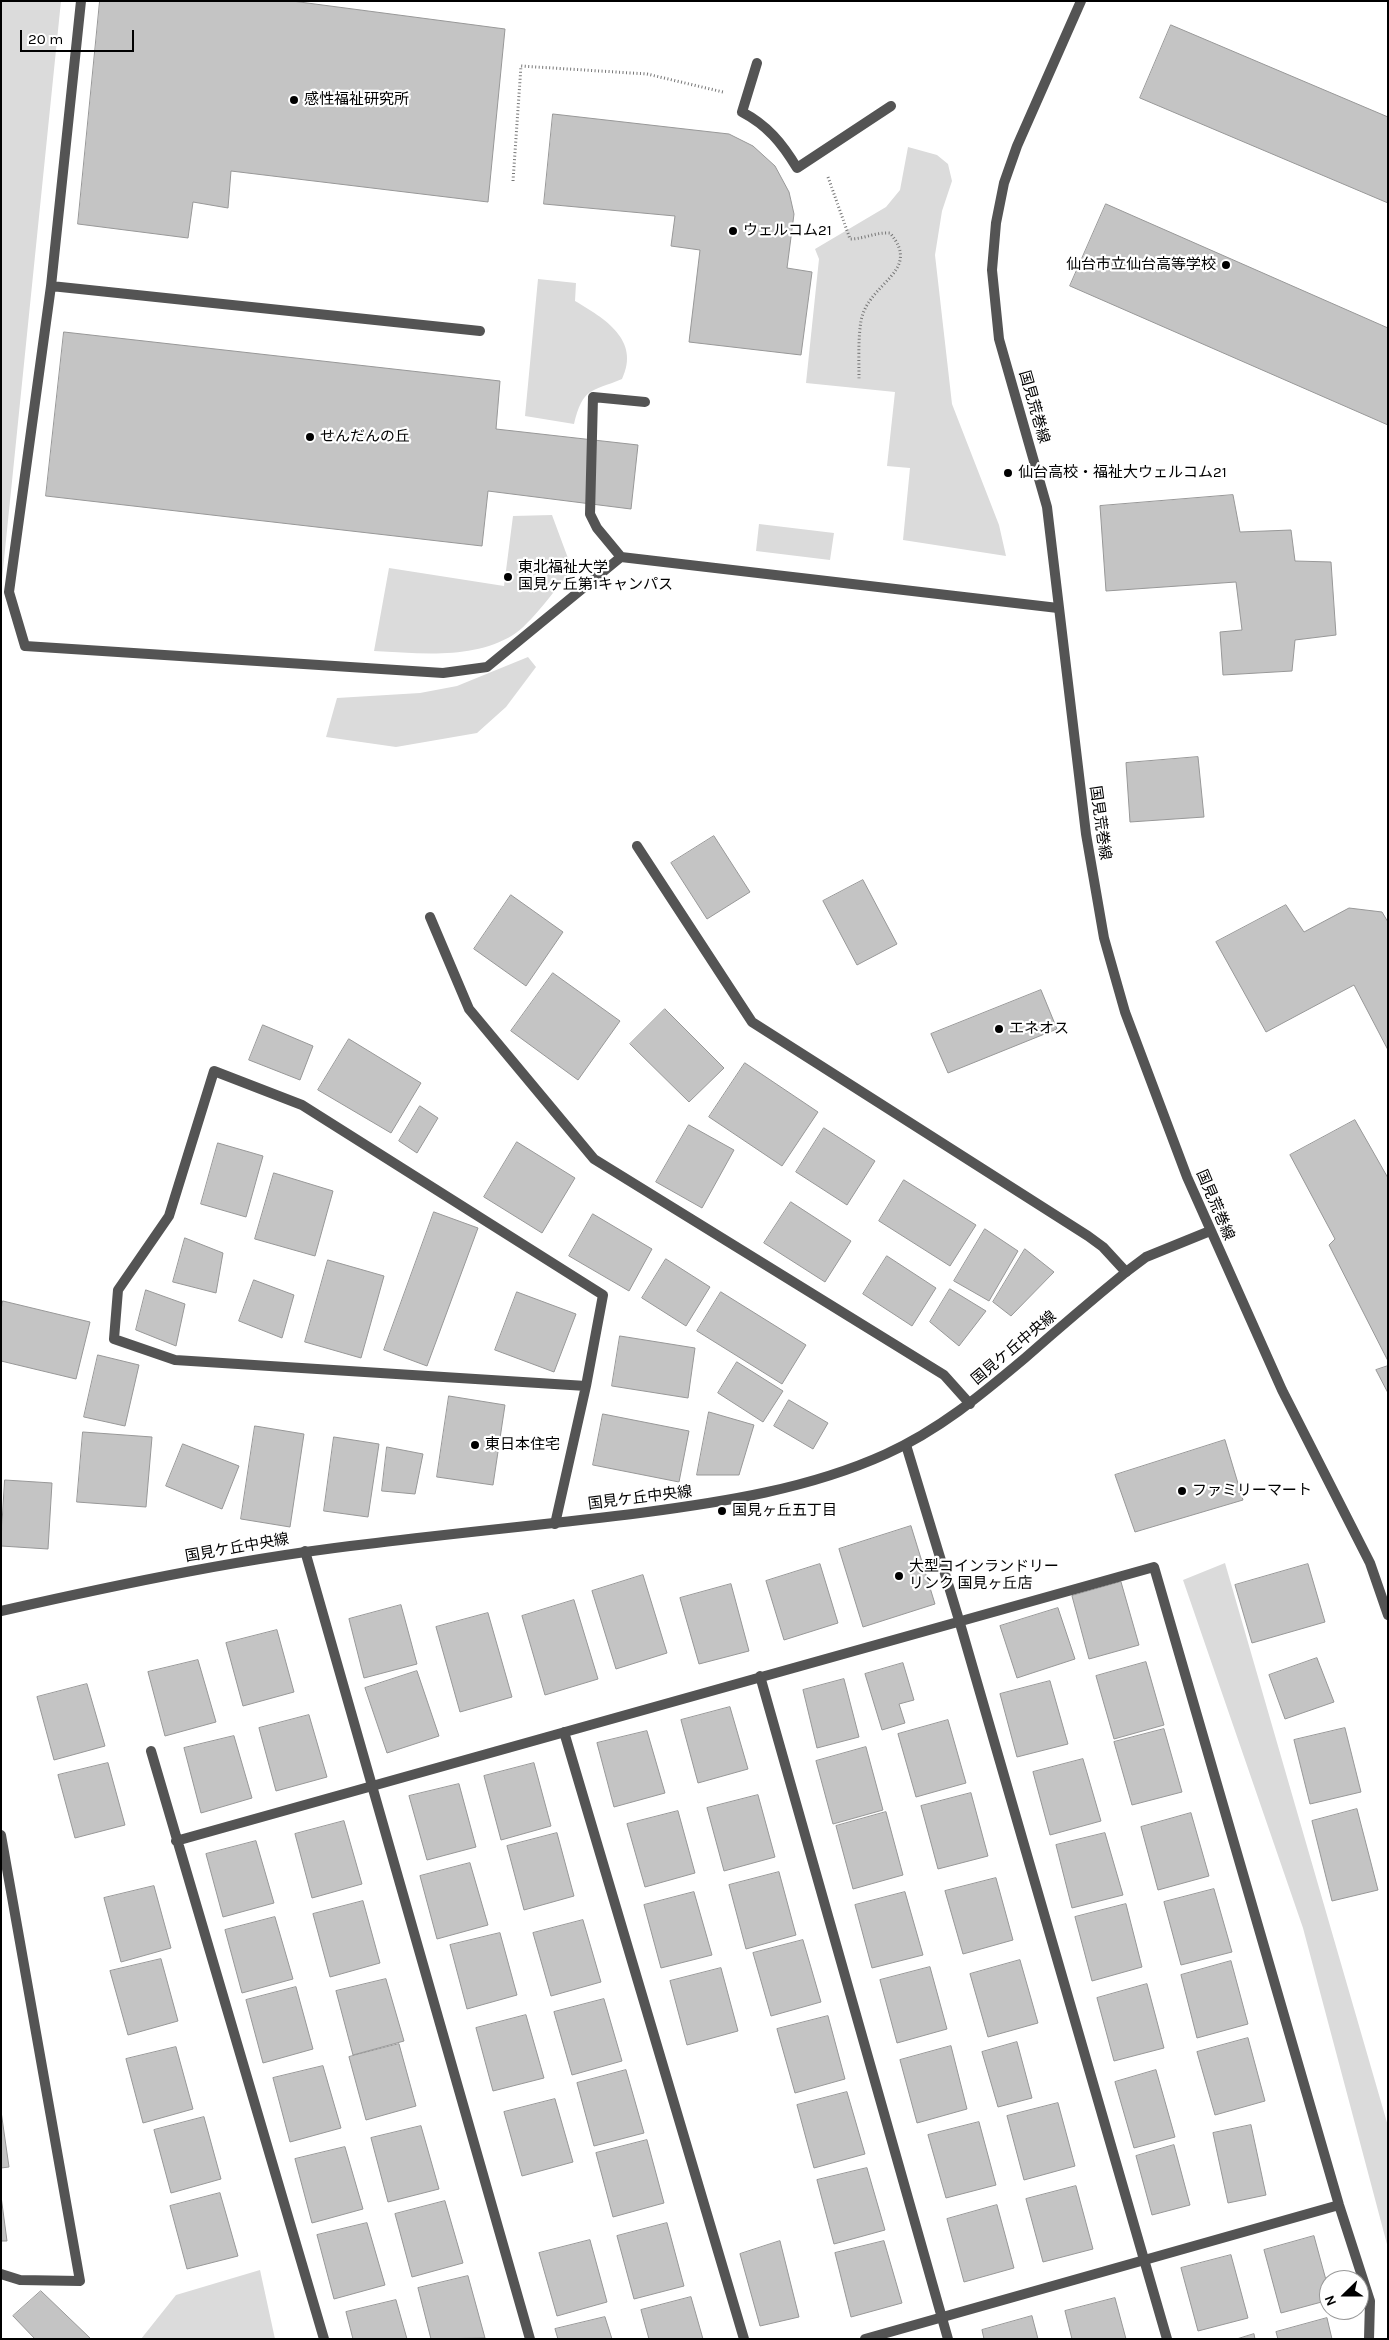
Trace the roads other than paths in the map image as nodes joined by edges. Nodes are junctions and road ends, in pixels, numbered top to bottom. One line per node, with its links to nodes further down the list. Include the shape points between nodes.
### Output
1 (81, 1): 5 (street)
2 (1081, 1): 9 (street, 国見荒巻線, via 1004,183 992,270 999,339 1047,507)
3 (757, 63): 4 (street, via 742,112 776,136 797,168)
4 (891, 106)
5 (51, 286): 6 (street); 8 (street, via 9,592 25,646 443,674 487,667)
6 (480, 331)
7 (645, 402): 8 (street, via 593,397 590,514 597,528)
8 (621, 557): 9 (street)
9 (1058, 608): 12 (street, 国見荒巻線, via 1086,834 1104,938 1125,1012 1156,1099)
10 (637, 846): 13 (street, via 752,1022 1088,1236)
11 (430, 917): 15 (street, via 469,1009 594,1159 944,1375)
12 (1210, 1230): 13 (street, 国見ケ丘中央線, via 1146,1257); 20 (street, 国見荒巻線, via 1282,1390 1370,1563)
13 (1126, 1272): 15 (street, 国見ケ丘中央線)
14 (586, 1386): 14 (street, via 603,1295 302,1104 214,1071 169,1216 118,1290 114,1339 175,1360); 17 (street)
15 (970, 1404): 16 (street, 国見ケ丘中央線)
16 (906, 1444): 17 (street, 国見ケ丘中央線, via 875,1459 763,1493); 21 (street)
17 (555, 1524): 18 (street, 国見ケ丘中央線)
18 (305, 1551): 19 (street, 国見ケ丘中央線, via 141,1580); 25 (street)
19 (1, 1611)
20 (1388, 1615)
21 (960, 1620): 22 (street); 29 (street, via 1154,1567); 30 (street)
22 (760, 1676): 23 (street); 32 (street)
23 (564, 1732): 25 (street); 35 (street)
24 (151, 1751): 27 (street)
25 (371, 1786): 27 (street); 34 (street)
26 (1, 1835): 28 (street)
27 (176, 1841): 33 (street)
28 (5, 1870): 31 (street, via 80,2281 20,2280)
29 (1339, 2206): 30 (street); 39 (street, via 1370,2301)
30 (1143, 2259): 32 (street); 38 (street)
31 (1, 2274)
32 (942, 2317): 36 (street); 37 (street)
33 (324, 2339)
34 (530, 2339)
35 (744, 2339)
36 (865, 2339)
37 (948, 2339)
38 (1167, 2339)
39 (1369, 2339)

